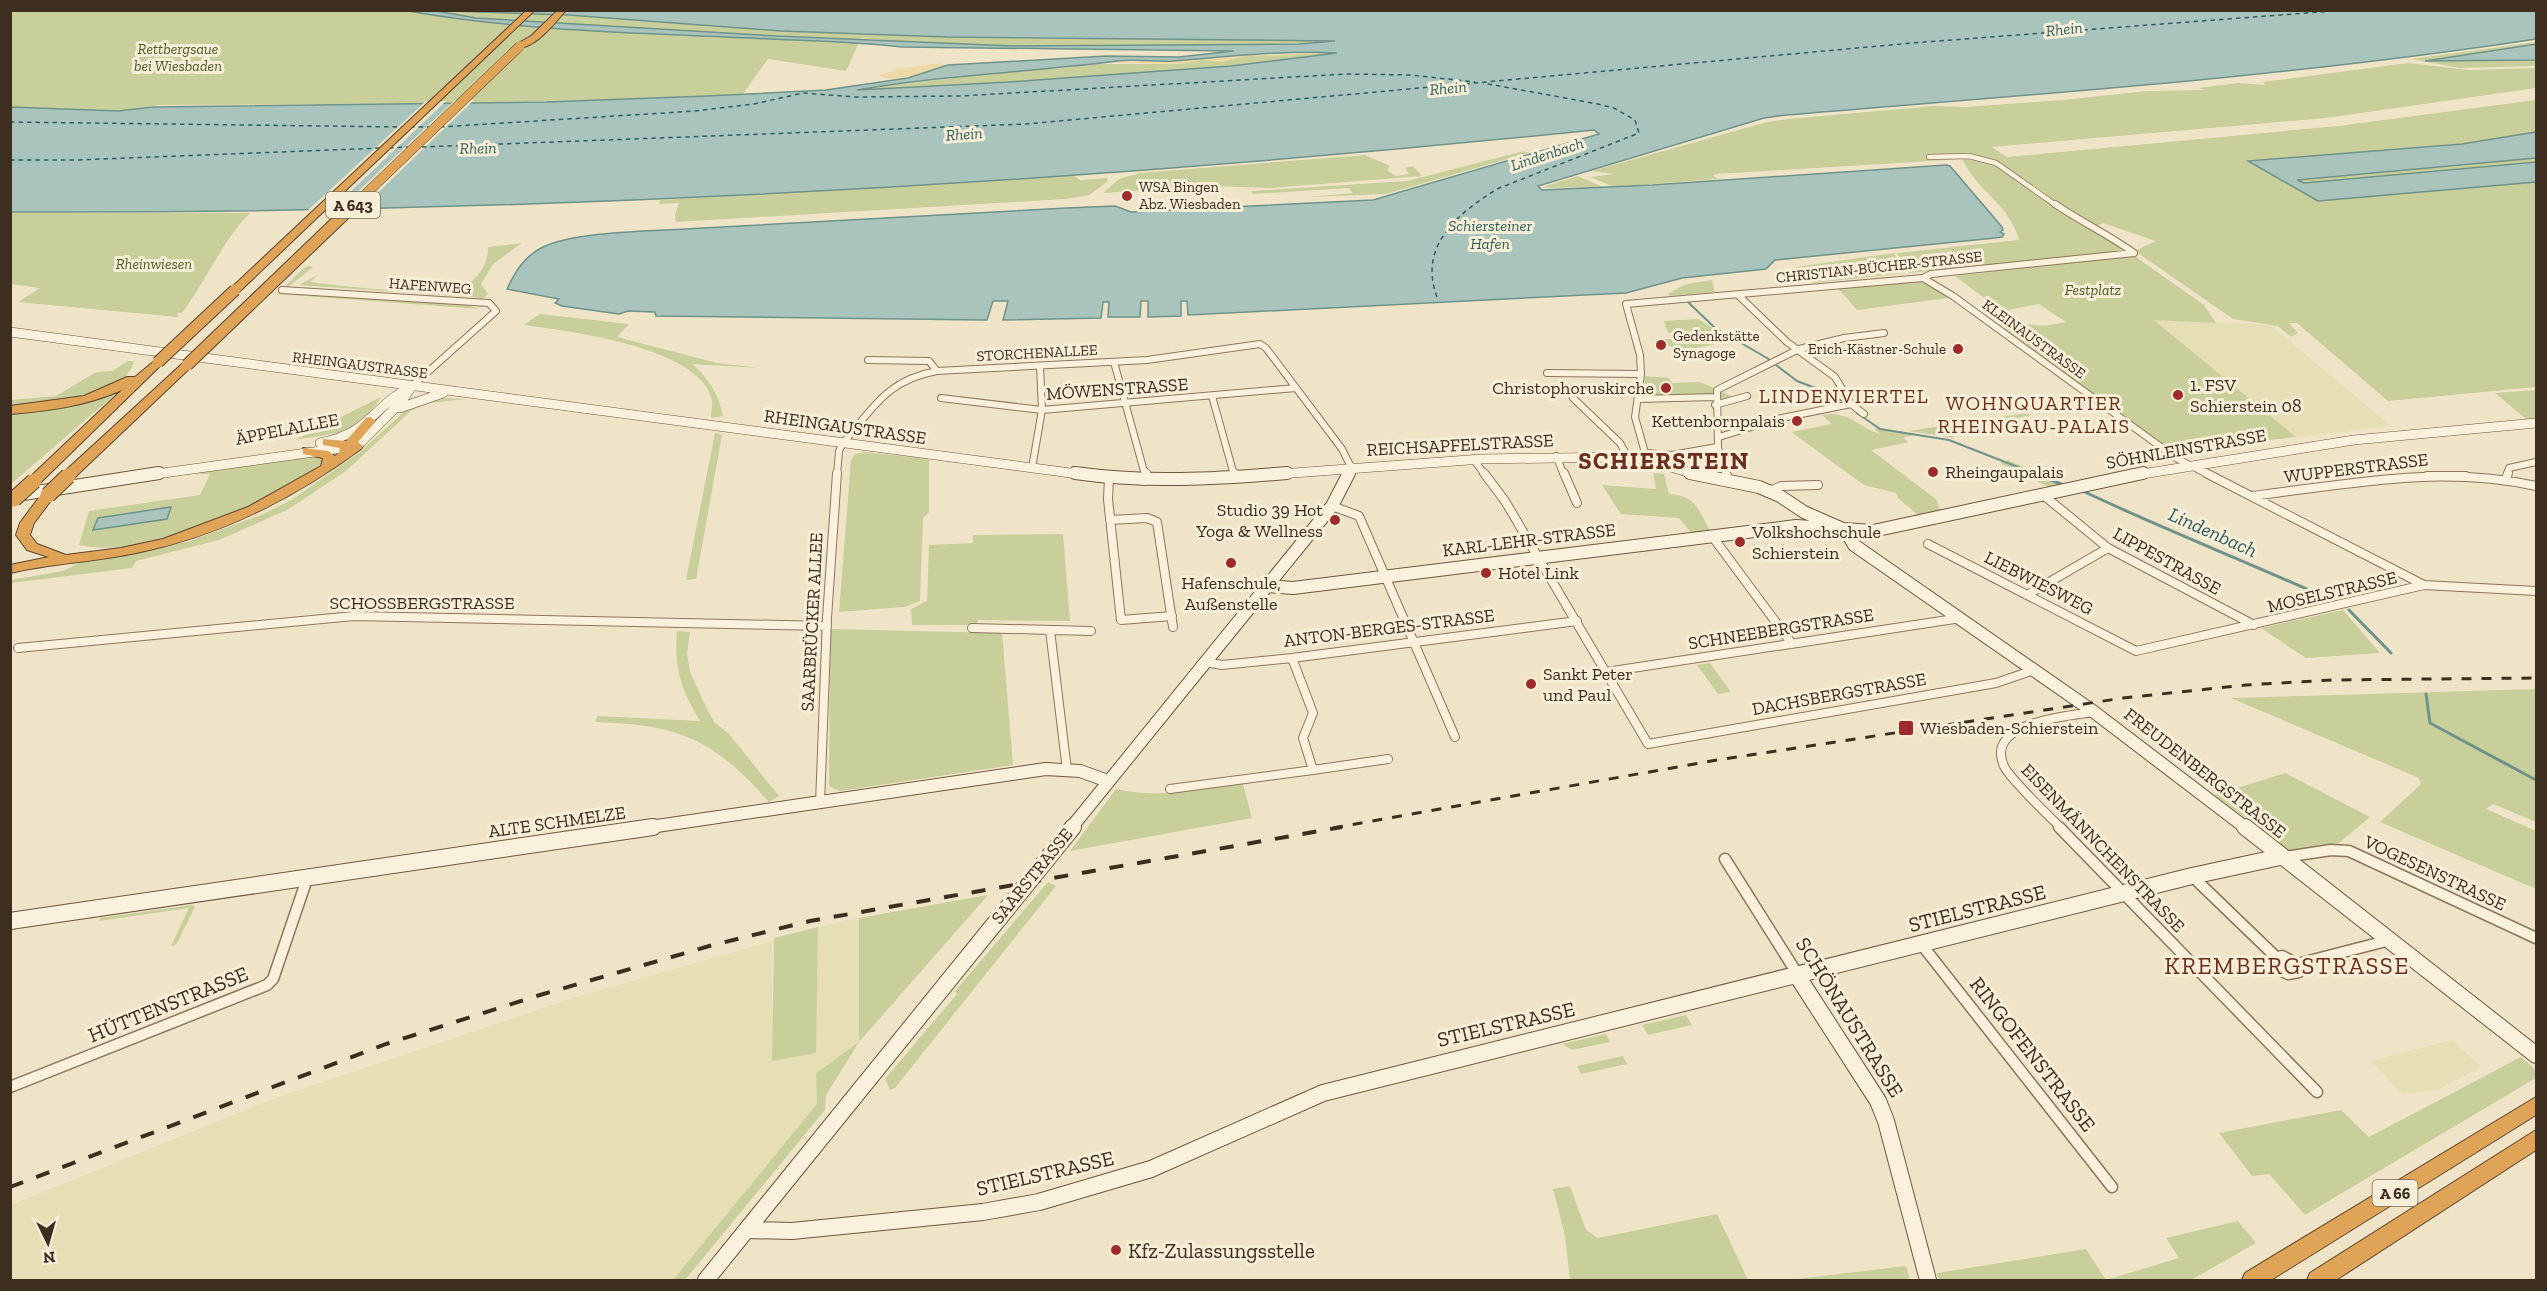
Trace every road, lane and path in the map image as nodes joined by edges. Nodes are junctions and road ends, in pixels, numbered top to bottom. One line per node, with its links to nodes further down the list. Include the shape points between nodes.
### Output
1 (532, 10): 14 (highway, A 643, bridge)
2 (557, 10): 4 (highway, A 643)
3 (562, 10): 4 (highway, via 534,38)
4 (520, 46): 67 (highway, A 643, bridge)
5 (1929, 157): 6 (street, CHRISTIAN-BÜCHER-STRASSE, via 1969,156 1996,163 2134,253 1931,274)
6 (1923, 278): 8 (street, CHRISTIAN-BÜCHER-STRASSE); 52 (street, KLEINAUSTRASSE)
7 (282, 290): 22 (street, HAFENWEG, via 489,303 496,311)
8 (1739, 296): 12 (street); 20 (street, CHRISTIAN-BÜCHER-STRASSE, via 1626,304 1637,339)
9 (10, 332): 21 (street, RHEINGAUSTRASSE)
10 (1884, 333): 12 (street)
11 (1260, 344): 15 (street, STORCHENALLEE); 23 (street)
12 (1798, 349): 16 (street); 33 (street, via 1840,381)
13 (868, 360): 18 (street, via 925,360)
14 (158, 362): 34 (highway, via 117,388 90,399); 66 (highway, A 643, bridge, via 33,481)
15 (1114, 362): 17 (street, STORCHENALLEE); 32 (street)
16 (1774, 364): 30 (street, via 1720,388)
17 (1040, 366): 18 (street, STORCHENALLEE); 35 (street)
18 (937, 371): 42 (street, STORCHENALLEE, via 915,375 892,386)
19 (1547, 373): 20 (street)
20 (1641, 374): 29 (street)
21 (371, 381): 22 (street, RHEINGAUSTRASSE); 31 (street, via 384,387)
22 (412, 386): 24 (street, RHEINGAUSTRASSE); 31 (street, ÄPPELALLEE); 36 (street, ÄPPELALLEE)
23 (1296, 388): 25 (street, MÖWENSTRASSE); 53 (street, via 1342,449)
24 (450, 392): 36 (street); 42 (street, RHEINGAUSTRASSE)
25 (1212, 396): 32 (street, MÖWENSTRASSE); 56 (street)
26 (1748, 396): 30 (street)
27 (941, 398): 35 (street, MÖWENSTRASSE)
28 (1573, 398): 47 (street, via 1620,443)
29 (1638, 399): 30 (street); 48 (street, via 1636,422)
30 (1715, 401): 40 (street)
31 (387, 402): 38 (street, ÄPPELALLEE)
32 (1124, 404): 35 (street, MÖWENSTRASSE); 59 (street, via 1146,472)
33 (1848, 404): 37 (street); 40 (street, via 1777,419)
34 (10, 410)
35 (1042, 410): 54 (street)
36 (391, 413): 43 (street, ÄPPELALLEE)
37 (1864, 414)
38 (370, 421): 41 (street, ÄPPELALLEE); 43 (highway)
39 (2536, 423): 52 (street, SÖHNLEINSTRASSE, via 2354,440)
40 (1719, 437): 44 (street)
41 (327, 442): 43 (highway); 66 (street, ÄPPELALLEE)
42 (843, 443): 54 (street, RHEINGAUSTRASSE); 91 (street, SAARBRÜCKER ALLEE, via 839,451)
43 (351, 446): 45 (street, ÄPPELALLEE); 51 (highway)
44 (1718, 447): 48 (street); 60 (street)
45 (308, 451): 51 (highway, via 328,454); 66 (street, ÄPPELALLEE)
46 (1556, 456): 47 (street, REICHSAPFELSTRASSE); 49 (street, REICHSAPFELSTRASSE); 69 (street)
47 (1628, 457): 48 (street, REICHSAPFELSTRASSE)
48 (1646, 457): 60 (street, REICHSAPFELSTRASSE, via 1678,471)
49 (1474, 460): 53 (street, REICHSAPFELSTRASSE); 80 (street)
50 (2536, 462): 58 (street, via 2510,468)
51 (332, 465): 79 (highway, via 276,501 218,526 144,547)
52 (2187, 465): 65 (street, SÖHNLEINSTRASSE); 68 (street, KLEINAUSTRASSE)
53 (1350, 467): 55 (street, RHEINGAUSTRASSE); 62 (street, SAARSTRASSE)
54 (1032, 468): 57 (street, RHEINGAUSTRASSE)
55 (1317, 470): 56 (street, RHEINGAUSTRASSE); 62 (street, via 1336,474)
56 (1235, 477): 59 (street, RHEINGAUSTRASSE)
57 (1109, 478): 59 (street, RHEINGAUSTRASSE); 72 (street)
58 (2506, 479): 63 (street, WUPPERSTRASSE); 68 (street, WUPPERSTRASSE, via 2406,475)
59 (1145, 480)
60 (1730, 481): 64 (street, REICHSAPFELSTRASSE)
61 (1818, 485): 64 (street, via 1781,486)
62 (1344, 486): 70 (street, SAARSTRASSE)
63 (2536, 486)
64 (1770, 491): 71 (street, REICHSAPFELSTRASSE)
65 (2042, 494): 74 (street, SÖHNLEINSTRASSE, via 1877,530); 78 (street, LIPPESTRASSE)
66 (12, 495)
67 (48, 495): 75 (highway, A 643); 79 (highway, via 27,523 24,539 47,553)
68 (2250, 496): 83 (street, KLEINAUSTRASSE)
69 (1577, 503)
70 (1332, 506): 82 (street, via 1359,516); 84 (street, SAARSTRASSE)
71 (1804, 512): 73 (street, via 1804,519); 74 (street, REICHSAPFELSTRASSE)
72 (1110, 520): 87 (street, via 1147,518 1157,522); 87 (street, via 1121,620)
73 (1796, 526): 74 (street, KARL-LEHR-STRASSE); 76 (street, KARL-LEHR-STRASSE)
74 (1845, 530): 88 (street, FREUDENBERGSTRASSE, via 1854,545)
75 (10, 532)
76 (1712, 536): 80 (street, KARL-LEHR-STRASSE); 97 (street)
77 (1928, 544): 86 (street, LIEBWIESWEG)
78 (2108, 548): 86 (street); 90 (street, LIPPESTRASSE)
79 (81, 556): 81 (highway)
80 (1539, 557): 82 (street, KARL-LEHR-STRASSE); 89 (street)
81 (10, 569)
82 (1385, 576): 84 (street, KARL-LEHR-STRASSE, via 1293,588); 96 (street)
83 (2424, 585): 85 (street, MOSELSTRASSE); 90 (street, MOSELSTRASSE)
84 (1266, 586): 101 (street, SAARSTRASSE)
85 (2536, 591)
86 (2027, 595): 99 (street, LIEBWIESWEG)
87 (1172, 616): 92 (street)
88 (1961, 618): 97 (street, SCHNEEBERGSTRASSE); 102 (street, FREUDENBERGSTRASSE)
89 (1577, 621): 96 (street, ANTON-BERGES-STRASSE); 103 (street)
90 (2254, 625): 99 (street, MOSELSTRASSE)
91 (827, 626): 98 (street, SCHOSSBERGSTRASSE, via 354,616); 111 (street, SAARBRÜCKER ALLEE)
92 (1173, 627)
93 (972, 628): 94 (street)
94 (1050, 630): 95 (street); 107 (street)
95 (1091, 631)
96 (1414, 642): 100 (street, ANTON-BERGES-STRASSE); 105 (street)
97 (1792, 644): 103 (street, SCHNEEBERGSTRASSE)
98 (18, 648)
99 (2136, 651)
100 (1292, 657): 101 (street, ANTON-BERGES-STRASSE, via 1222,665); 108 (street, via 1313,713 1303,738)
101 (1205, 662): 109 (street, SAARSTRASSE)
102 (2034, 670): 103 (street, DACHSBERGSTRASSE, via 1996,683 1648,744); 104 (street, FREUDENBERGSTRASSE)
103 (1606, 672)
104 (2094, 712): 112 (street, FREUDENBERGSTRASSE); 116 (street, EISENMÄNNCHENSTRASSE, via 2033,724 2010,733 2002,741 2001,760 2009,774)
105 (1455, 737)
106 (1388, 759): 108 (street)
107 (1068, 770): 109 (street, ALTE SCHMELZE); 111 (street, ALTE SCHMELZE, via 1026,771)
108 (1313, 770): 110 (street)
109 (1108, 781): 128 (street, SAARSTRASSE)
110 (1170, 789)
111 (820, 804): 115 (street, ALTE SCHMELZE)
112 (2280, 857): 114 (street, STIELSTRASSE); 118 (street, VOGESENSTRASSE, via 2331,850 2349,852); 119 (street, FREUDENBERGSTRASSE)
113 (1725, 859): 121 (street, SCHÖNAUSTRASSE)
114 (2192, 876): 116 (street, STIELSTRASSE); 119 (street, via 2276,957 2287,957 2297,964)
115 (307, 879): 117 (street, ALTE SCHMELZE); 123 (street, HÜTTENSTRASSE, via 273,979 256,991)
116 (2123, 895): 120 (street, STIELSTRASSE); 124 (street, EISENMÄNNCHENSTRASSE)
117 (10, 921)
118 (2536, 938)
119 (2391, 939): 122 (street, FREUDENBERGSTRASSE)
120 (1922, 945): 121 (street, STIELSTRASSE); 127 (street, RINGOFENSTRASSE)
121 (1798, 977): 128 (street, STIELSTRASSE, via 1323,1093 1151,1169 1040,1202 847,1226 770,1233); 130 (street, SCHÖNAUSTRASSE, via 1878,1101)
122 (2536, 1055)
123 (10, 1087)
124 (2317, 1092)
125 (2536, 1105): 131 (highway, A 66)
126 (2536, 1139): 132 (highway, A 66)
127 (2112, 1187)
128 (747, 1230): 129 (street, SAARSTRASSE)
129 (706, 1281)
130 (1928, 1281)
131 (2253, 1281)
132 (2318, 1281)

